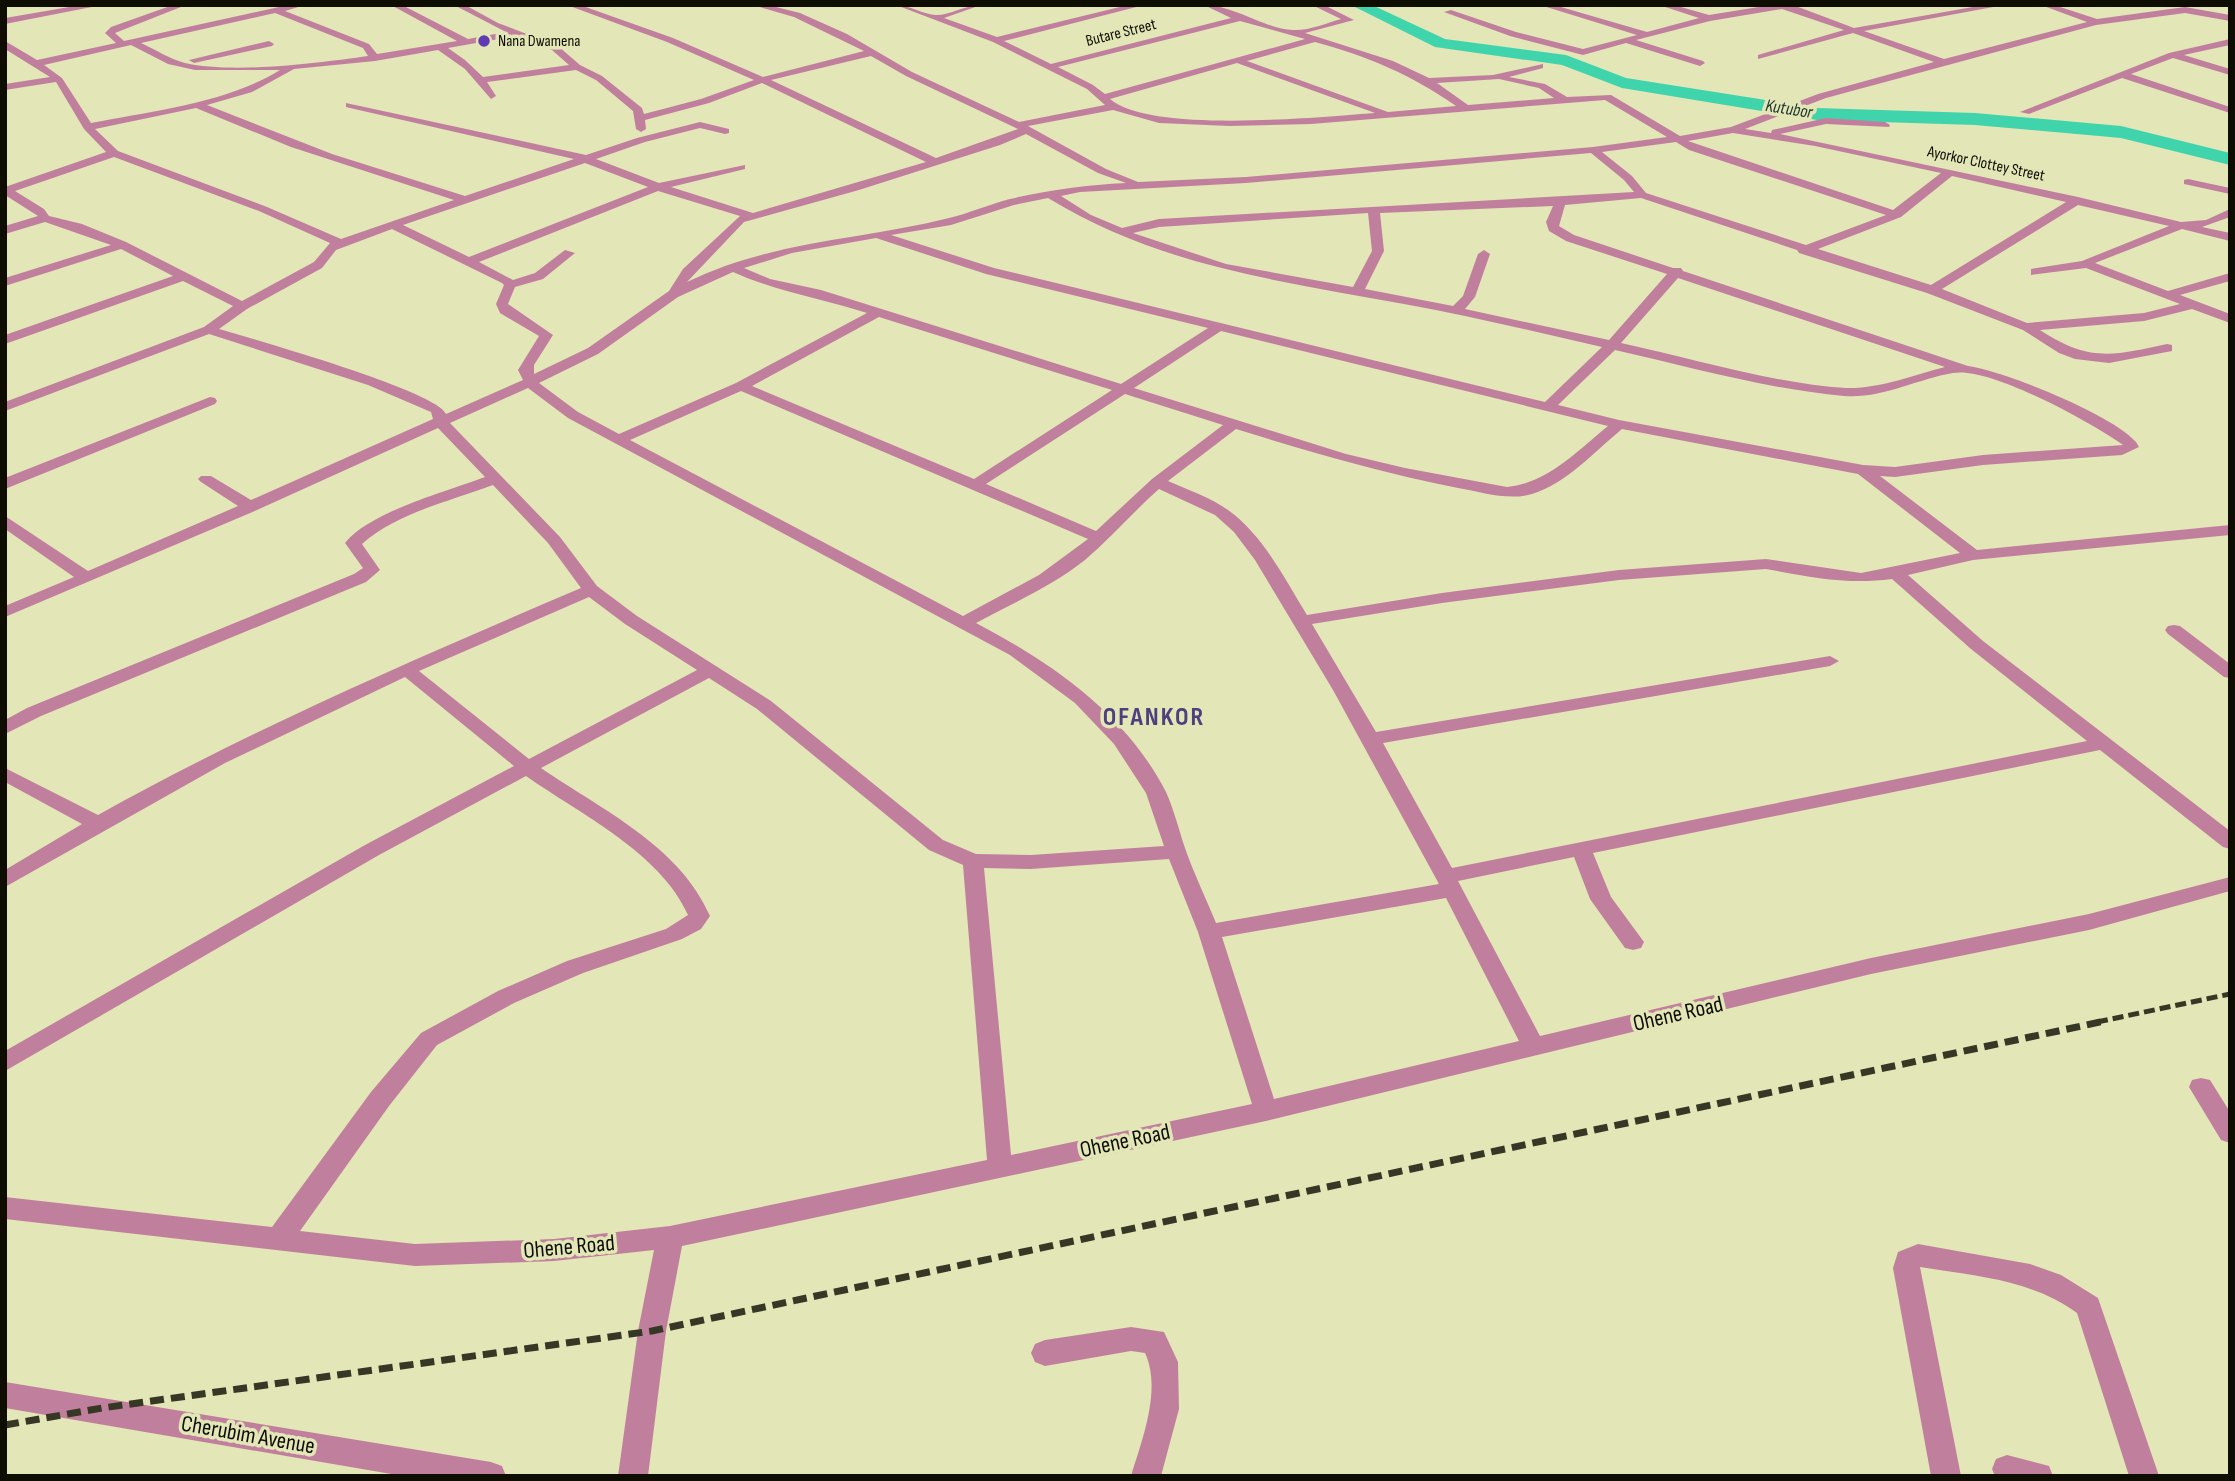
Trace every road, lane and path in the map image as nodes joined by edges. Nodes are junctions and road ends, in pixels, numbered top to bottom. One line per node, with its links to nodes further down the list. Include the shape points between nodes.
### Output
1 (98, 5): 25 (street)
2 (182, 5): 37 (street, via 110,33)
3 (301, 5): 19 (street)
4 (395, 5): 34 (street)
5 (458, 5): 28 (street)
6 (571, 5): 60 (street, via 642,29)
7 (757, 5): 40 (street, via 819,24)
8 (900, 5): 21 (street)
9 (977, 5): 21 (street)
10 (1140, 5): 32 (street)
11 (1208, 5): 24 (street)
12 (1316, 5): 29 (street, via 1350,20)
13 (1544, 5): 30 (street)
14 (1663, 5): 22 (street)
15 (1789, 5): 18 (street)
16 (2000, 5): 27 (street)
17 (2045, 5): 26 (street)
18 (1783, 6): 22 (street); 27 (street)
19 (279, 12): 37 (street); 44 (street, via 366,46)
20 (1448, 12): 33 (street, via 1583,52)
21 (936, 18): 32 (street)
22 (1709, 18): 30 (street)
23 (2230, 18): 26 (street, via 2185,10)
24 (1240, 19): 29 (street); 54 (street, Butare Street)
25 (5, 21)
26 (2096, 22): 47 (street)
27 (1851, 31): 42 (street); 47 (street)
28 (517, 33): 34 (street); 53 (street, via 555,48)
29 (1292, 33): 31 (street)
30 (1649, 35): 33 (street)
31 (1315, 39): 46 (street); 61 (street, via 1390,63)
32 (996, 40): 54 (street)
33 (1629, 41): 49 (street)
34 (466, 42): 39 (street)
35 (2230, 43): 41 (street)
36 (5, 44): 43 (street)
37 (128, 44): 48 (street); 50 (street)
38 (269, 44): 48 (street)
39 (439, 47): 44 (street); 59 (street, via 458,56)
40 (874, 52): 60 (street); 76 (street, via 909,74)
41 (2172, 55): 55 (street); 56 (street)
42 (1761, 57)
43 (22, 58): 45 (street); 50 (street)
44 (375, 58): 52 (street)
45 (5, 61)
46 (1239, 61): 64 (street); 72 (street)
47 (1942, 62): 77 (street, via 1822,96)
48 (176, 63): 52 (street, via 214,68)
49 (1700, 63)
50 (34, 64): 58 (street)
51 (1540, 65): 57 (street)
52 (291, 67): 66 (street, via 275,79)
53 (577, 67): 59 (street); 73 (street, via 619,93)
54 (1049, 67): 64 (street)
55 (2230, 72)
56 (2120, 74): 70 (street); 71 (street)
57 (1493, 78): 61 (street); 65 (street, via 1536,84)
58 (58, 79): 62 (street); 75 (street)
59 (482, 80): 63 (street)
60 (758, 80): 73 (street, via 705,101); 86 (street)
61 (1427, 81): 69 (street)
62 (5, 87)
63 (491, 96)
64 (1103, 98): 68 (street)
65 (1564, 100): 69 (street); 81 (street, via 1612,99)
66 (195, 104): 75 (street); 98 (street, via 344,163)
67 (350, 105): 85 (street)
68 (1113, 107): 72 (street, via 1159,120 1217,123); 76 (street)
69 (1468, 110): 72 (street)
70 (2230, 110)
71 (2025, 112)
72 (1391, 115)
73 (641, 118): 82 (street)
74 (1885, 125): 79 (street, via 1826,121)
75 (88, 127): 84 (street)
76 (1023, 127): 86 (street, via 996,143); 88 (street)
77 (1733, 130): 79 (street, Ayorkor Clottey Street); 80 (street)
78 (725, 131): 82 (street, via 701,125)
79 (1755, 135): 80 (street); 89 (street, Ayorkor Clottey Street)
80 (1698, 136): 81 (street)
81 (1678, 139): 83 (street); 103 (street, via 1693,148)
82 (640, 140): 85 (street)
83 (1593, 150): 91 (street); 97 (street)
84 (114, 153): 94 (street); 112 (street)
85 (583, 158): 92 (street); 98 (street)
86 (935, 162): 104 (street)
87 (741, 166): 92 (street)
88 (1102, 171): 91 (street); 93 (street)
89 (1950, 172): 99 (street, Ayorkor Clottey Street); 103 (street)
90 (2188, 182): 95 (street)
91 (1144, 185): 93 (street)
92 (658, 187): 104 (street); 117 (street)
93 (1080, 189): 96 (street)
94 (6, 191): 105 (street)
95 (2230, 191)
96 (1049, 194): 109 (street); 110 (street, via 951,221)
97 (1642, 195): 100 (street); 114 (street)
98 (465, 200): 106 (street)
99 (2078, 200): 107 (street, Ayorkor Clottey Street); 126 (street)
100 (1560, 202): 101 (street); 120 (street, via 1552,222 1560,233)
101 (1374, 211): 109 (street, via 1159,223); 127 (street, via 1378,251)
102 (2230, 212): 107 (street, via 2208,223)
103 (1897, 215): 114 (street)
104 (751, 216): 128 (street, via 731,227 687,272)
105 (45, 218): 108 (street); 113 (street)
106 (393, 225): 112 (street); 117 (street)
107 (2183, 225): 111 (street, Ayorkor Clottey Street); 118 (street)
108 (5, 230)
109 (1121, 232): 127 (street, via 1224,267)
110 (875, 234): 119 (street, via 790,250); 135 (street, via 990,271)
111 (2230, 237)
112 (340, 243): 131 (street, via 318,265)
113 (122, 246): 122 (street); 124 (street)
114 (1803, 250): 126 (street)
115 (569, 253): 125 (street, via 540,276)
116 (1483, 254): 132 (street, via 1469,297)
117 (471, 261): 125 (street)
118 (2087, 264): 121 (street); 129 (street)
119 (733, 267): 128 (street); 133 (street, via 766,282)
120 (1676, 271): 139 (street); 141 (street)
121 (2035, 271)
122 (184, 276): 131 (street); 138 (street)
123 (2230, 277): 129 (street)
124 (5, 282)
125 (510, 285): 142 (street, via 502,304 505,310 546,335 525,370)
126 (1932, 290): 136 (street)
127 (1357, 292): 132 (street)
128 (673, 294): 142 (street, via 593,351)
129 (2166, 295): 130 (street)
130 (2192, 305): 134 (street); 136 (street, via 2144,317)
131 (242, 306): 137 (street)
132 (1456, 312): 139 (street)
133 (877, 313): 143 (street); 144 (street)
134 (2230, 319)
135 (1219, 327): 144 (street); 147 (street)
136 (2026, 327): 140 (street, via 2060,347 2102,361)
137 (209, 330): 146 (street); 148 (street, via 425,402 438,410)
138 (5, 340)
139 (1612, 345): 141 (street, via 1783,383 1847,392 1873,390 1956,368); 147 (street)
140 (2167, 348)
141 (1970, 370): 152 (street, via 2042,394 2102,425 2131,447 1895,471)
142 (529, 382): 148 (street); 151 (street, via 573,415)
143 (741, 386): 151 (street); 157 (street, via 861,433)
144 (1125, 389): 149 (street); 157 (street)
145 (210, 401): 156 (street)
146 (5, 407)
147 (1548, 407): 150 (street)
148 (441, 422): 154 (street); 158 (street)
149 (1234, 424): 150 (street, via 1405,473 1507,492 1528,490 1551,480); 155 (street)
150 (1619, 424): 152 (street)
151 (619, 439): 168 (street)
152 (1863, 470): 162 (street)
153 (206, 480): 158 (street)
154 (495, 480): 165 (street, via 554,540); 174 (street, via 357,538 353,543 372,570 360,578)
155 (1157, 482): 161 (street); 167 (street, via 1230,519 1267,565)
156 (5, 484)
157 (973, 486): 161 (street)
158 (251, 506): 164 (street)
159 (5, 521): 164 (street)
160 (2230, 530): 162 (street)
161 (1100, 538): 168 (street, via 1029,589)
162 (1973, 555): 163 (street)
163 (1896, 573): 167 (street, via 1861,578 1766,564 1731,566 1605,577); 176 (street, via 1977,645)
164 (86, 578): 166 (street)
165 (590, 590): 171 (street); 172 (street)
166 (5, 612)
167 (1301, 621): 175 (street)
168 (964, 622): 182 (street, via 1041,668 1082,699 1121,740 1156,793)
169 (2175, 630): 173 (street)
170 (1830, 661): 175 (street)
171 (406, 669): 177 (street); 179 (street, via 154,790)
172 (710, 670): 177 (street); 183 (street, via 764,705 936,845)
173 (2230, 673)
174 (5, 728)
175 (1370, 740): 185 (street)
176 (2105, 743): 180 (street); 181 (street)
177 (527, 767): 190 (street, via 372,850); 197 (street, via 671,871 699,916 674,934 575,967 506,997 429,1039 380,1098)
178 (5, 774): 179 (street)
179 (96, 823): 184 (street)
180 (2230, 842)
181 (1581, 849): 185 (street); 188 (street, via 1601,899)
182 (1176, 852): 183 (street, via 1031,862); 187 (street)
183 (973, 861): 194 (street)
184 (5, 880)
185 (1450, 882): 187 (street); 189 (street)
186 (2230, 884): 189 (street, Ohene Road, via 2089,922 1871,966)
187 (1209, 932): 192 (street)
188 (1633, 942)
189 (1534, 1047): 192 (street, Ohene Road)
190 (5, 1062)
191 (2201, 1087): 193 (street)
192 (1266, 1111): 194 (street, Ohene Road)
193 (2230, 1133)
194 (1000, 1168): 196 (street, Ohene Road)
195 (5, 1208): 197 (street, Ohene Road)
196 (670, 1237): 197 (street, Ohene Road, via 554,1250 415,1255); 203 (street)
197 (278, 1240)
198 (1045, 1353): 204 (street, via 1132,1339 1154,1341 1164,1362 1165,1409)
199 (5, 1395): 200 (street, Cherubim Avenue, via 102,1408)
200 (380, 1468): 202 (street, Cherubim Avenue)
201 (2007, 1469): 206 (street)
202 (491, 1476)
203 (633, 1476)
204 (1146, 1476)
205 (1946, 1476): 207 (street, via 1906,1268 1907,1260 1918,1255 2036,1278 2070,1291 2088,1306)
206 (2038, 1476)
207 (2144, 1476)

